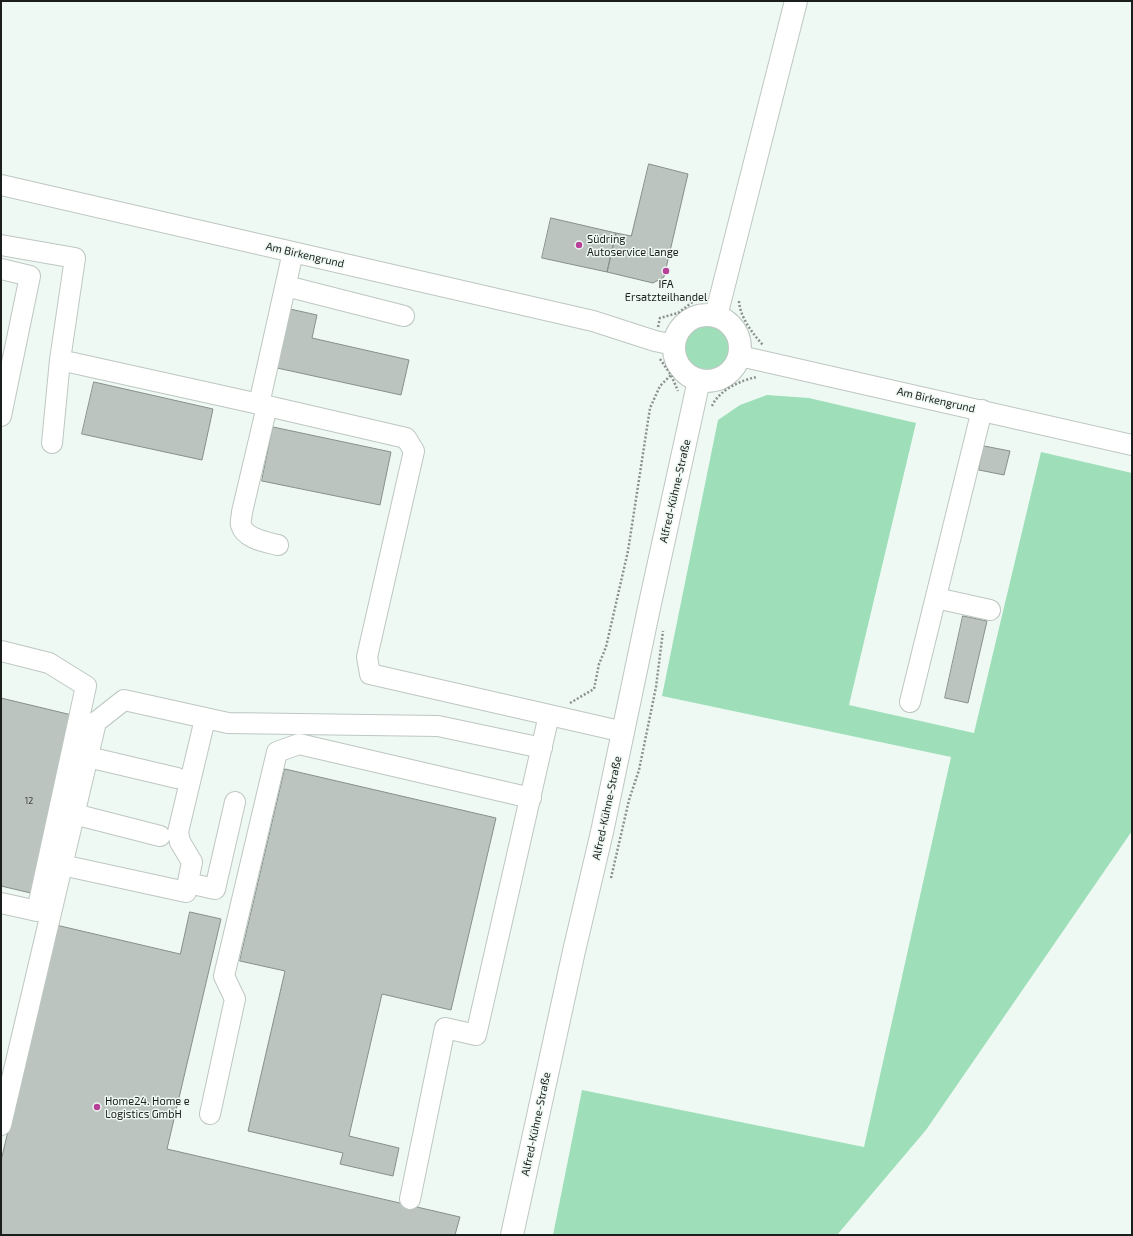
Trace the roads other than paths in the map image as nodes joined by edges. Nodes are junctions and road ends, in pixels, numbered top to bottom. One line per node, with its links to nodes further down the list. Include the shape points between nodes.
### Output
1 (796, 1): 8 (main road)
2 (1, 185): 4 (street, Am Birkengrund)
3 (1, 245): 11 (street, via 75,258)
4 (293, 252): 6 (street); 9 (street, Am Birkengrund)
5 (1, 269): 15 (street, via 30,276)
6 (286, 286): 7 (street); 13 (street)
7 (404, 316)
8 (716, 316): 9 (main road, via 694,318); 10 (main road, via 736,331 740,343)
9 (667, 339): 12 (main road, via 680,367 685,373)
10 (740, 356): 12 (main road, via 737,364 725,376 708,381); 14 (street, Am Birkengrund)
11 (60, 360): 13 (street); 16 (street)
12 (699, 380): 25 (main road, Alfred-Kühne-Straße)
13 (263, 405): 18 (street, via 241,525 246,533 258,540); 23 (street, via 406,438 414,452 367,656 370,674)
14 (982, 410): 17 (street, Am Birkengrund); 19 (street)
15 (1, 416)
16 (52, 443)
17 (1132, 445)
18 (278, 545)
19 (936, 598): 20 (street); 22 (street)
20 (990, 610)
21 (1, 651): 35 (street, via 49,663 86,686 37,911)
22 (910, 702)
23 (549, 716): 25 (street); 26 (street)
24 (205, 719): 26 (street, via 228,723 438,726); 27 (street, via 124,700 96,722); 34 (street, via 178,832 180,842 192,862)
25 (624, 732): 39 (main road, Alfred-Kühne-Straße)
26 (542, 748): 29 (street)
27 (88, 757): 28 (street); 31 (street)
28 (177, 778)
29 (530, 798): 36 (street, via 299,744 277,752 224,976 235,999); 38 (street, via 476,1035 445,1028)
30 (235, 802): 34 (street, via 215,889)
31 (74, 814): 32 (street); 33 (street)
32 (160, 836)
33 (62, 865): 34 (street, via 186,892); 37 (street)
34 (188, 883)
35 (1, 902)
36 (210, 1114)
37 (1, 1125)
38 (410, 1199)
39 (512, 1235)

